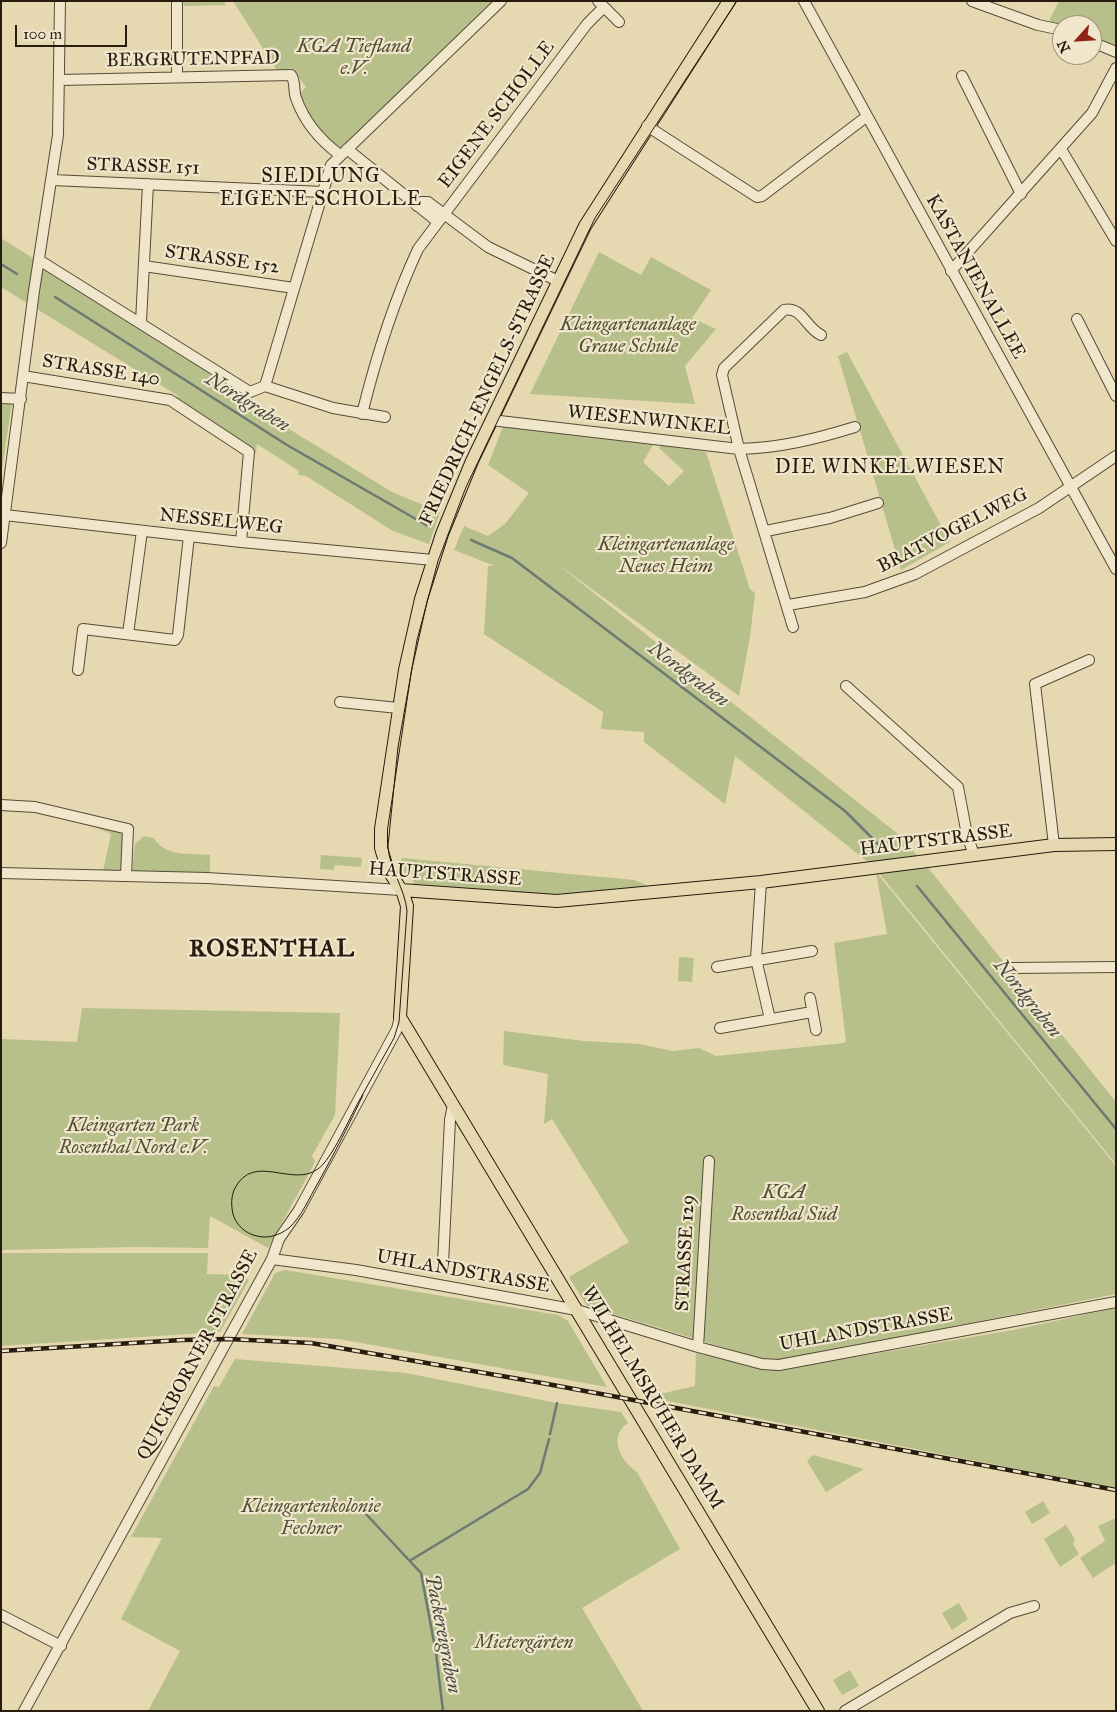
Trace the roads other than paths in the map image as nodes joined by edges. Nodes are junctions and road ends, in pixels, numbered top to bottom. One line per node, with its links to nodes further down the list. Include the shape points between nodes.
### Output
1 (60, 1): 15 (street)
2 (177, 1): 14 (street)
3 (501, 1): 19 (street)
4 (729, 1): 17 (main road, FRIEDRICH-ENGELS-STRASSE)
5 (804, 1): 16 (street, KASTANIENALLEE)
6 (972, 1): 9 (street)
7 (601, 4): 8 (street, EIGENE SCHOLLE); 24 (street, EIGENE SCHOLLE)
8 (619, 22)
9 (1052, 28)
10 (1102, 46): 11 (street)
11 (1116, 52)
12 (1116, 68): 18 (street, via 1092,113)
13 (962, 76): 23 (street)
14 (177, 77): 15 (street, BERGRUTENPFAD); 19 (street, BERGRUTENPFAD, via 291,76 299,106 320,138)
15 (60, 80): 20 (street)
16 (866, 117): 17 (street, via 757,197); 28 (street, KASTANIENALLEE)
17 (647, 126): 29 (main road, FRIEDRICH-ENGELS-STRASSE, via 594,208)
18 (1061, 149): 23 (street); 25 (street)
19 (343, 152): 22 (street, via 330,166); 24 (street, via 417,206 428,202)
20 (52, 180): 21 (street, STRASSE 151); 26 (street)
21 (148, 184): 22 (street, STRASSE 151); 27 (street, STRASSE 152)
22 (323, 192): 30 (street)
23 (1021, 194): 28 (street)
24 (441, 218): 29 (street, via 488,247); 39 (street, EIGENE SCHOLLE, via 418,249 401,285 378,348)
25 (1116, 241)
26 (39, 260): 32 (street); 34 (street)
27 (144, 266): 30 (street, STRASSE 152); 32 (street, STRASSE 152)
28 (951, 270): 45 (street, KASTANIENALLEE)
29 (558, 281): 41 (main road, FRIEDRICH-ENGELS-STRASSE)
30 (294, 288): 35 (street)
31 (1077, 319): 36 (street)
32 (141, 322): 35 (street, via 250,392)
33 (821, 335): 43 (street, WIESENWINKEL, via 814,332 800,313 784,310 724,368 723,383)
34 (23, 376): 38 (street); 51 (street, STRASSE 140, via 170,400 249,452)
35 (265, 386): 39 (street)
36 (1116, 396)
37 (1, 398): 38 (street)
38 (21, 399): 47 (street)
39 (362, 414): 40 (street)
40 (385, 418)
41 (491, 420): 43 (street, WIESENWINKEL); 53 (main road, FRIEDRICH-ENGELS-STRASSE, via 456,496)
42 (855, 427): 43 (street, via 810,441)
43 (739, 449): 49 (street)
44 (1116, 456): 45 (street, BRATVOGELWEG)
45 (1071, 487): 54 (street, KASTANIENALLEE); 55 (street, BRATVOGELWEG, via 1031,512 898,582 865,592)
46 (878, 503): 49 (street, via 830,518)
47 (5, 515): 48 (street, NESSELWEG); 52 (street)
48 (142, 531): 50 (street, NESSELWEG); 57 (street)
49 (766, 531): 55 (street)
50 (189, 536): 51 (street, NESSELWEG); 57 (street, via 178,635 171,640)
51 (241, 542): 53 (street, NESSELWEG)
52 (1, 543)
53 (433, 560): 62 (main road, FRIEDRICH-ENGELS-STRASSE, via 415,624)
54 (1116, 569)
55 (788, 605): 56 (street)
56 (793, 628)
57 (128, 634): 59 (street, via 83,629)
58 (1089, 660): 65 (street, via 1035,684)
59 (78, 670)
60 (846, 686): 66 (street, via 958,787)
61 (340, 702): 62 (street)
62 (398, 708): 70 (main road, FRIEDRICH-ENGELS-STRASSE, via 381,838 388,870)
63 (1, 805): 68 (street, via 35,807 128,829)
64 (1116, 844): 65 (main road, HAUPTSTRASSE)
65 (1054, 845): 66 (main road, HAUPTSTRASSE)
66 (974, 855): 69 (main road, HAUPTSTRASSE)
67 (1, 873): 68 (street, HAUPTSTRASSE)
68 (126, 876): 70 (street, HAUPTSTRASSE)
69 (761, 882): 70 (main road, HAUPTSTRASSE, via 557,901); 72 (street)
70 (401, 890): 78 (main road, via 407,906)
71 (812, 950): 72 (street)
72 (756, 959): 73 (street); 79 (street)
73 (717, 966)
74 (1116, 967): 75 (street)
75 (1012, 968)
76 (810, 998): 77 (street)
77 (812, 1012): 79 (street); 81 (street)
78 (400, 1017): 82 (main road, WILHELMSRUHER DAMM); 84 (street, QUICKBORNER STRASSE, via 299,1210 275,1246)
79 (770, 1019): 80 (street)
80 (720, 1028)
81 (816, 1030)
82 (453, 1105): 85 (street); 87 (main road, WILHELMSRUHER DAMM)
83 (709, 1161): 88 (street, STRASSE 129)
84 (272, 1259): 87 (street, UHLANDSTRASSE, via 356,1270); 91 (street, QUICKBORNER STRASSE)
85 (443, 1264)
86 (1116, 1302): 88 (street, UHLANDSTRASSE, via 779,1365 762,1364)
87 (577, 1310): 88 (street, UHLANDSTRASSE); 93 (main road, WILHELMSRUHER DAMM)
88 (698, 1347)
89 (1034, 1606): 94 (street, via 1010,1613)
90 (1, 1615): 91 (street)
91 (61, 1646): 92 (street, QUICKBORNER STRASSE)
92 (27, 1710)
93 (818, 1711)
94 (845, 1711)

